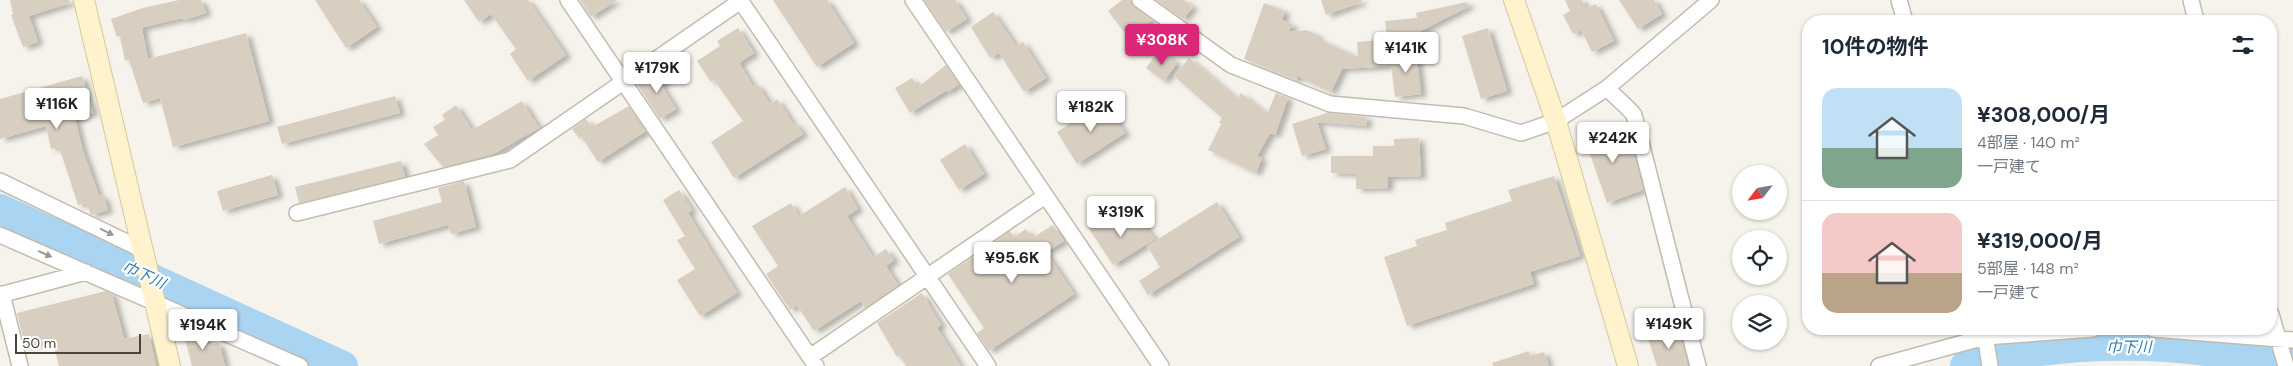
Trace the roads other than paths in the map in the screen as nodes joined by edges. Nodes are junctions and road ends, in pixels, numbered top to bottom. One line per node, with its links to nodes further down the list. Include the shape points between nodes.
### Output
1 (84, 0): 19 (street)
2 (568, 0): 12 (street)
3 (741, 0): 12 (street); 21 (street)
4 (912, 0): 16 (street)
5 (1140, 0): 14 (street, via 1231,65 1330,104 1464,116 1521,133)
6 (1514, 0): 14 (street)
7 (1711, 0): 13 (street)
8 (1899, 0): 10 (street)
9 (2191, 0): 11 (street)
10 (1903, 15)
11 (2195, 15)
12 (624, 82): 17 (street, via 510,160); 29 (street)
13 (1607, 88): 14 (street); 36 (street, via 1634,115)
14 (1556, 121): 35 (street)
15 (0, 181): 19 (street, one-way to 19)
16 (1046, 196): 21 (street); 34 (street)
17 (297, 214)
18 (0, 235): 20 (street, one-way to 20)
19 (143, 250): 23 (street)
20 (86, 272): 22 (street); 23 (street)
21 (927, 276): 29 (street); 33 (street)
22 (1, 294): 30 (street)
23 (156, 303): 31 (street); 32 (street)
24 (2277, 328): 28 (street)
25 (2012, 335): 27 (street)
26 (2213, 335): 28 (street)
27 (1985, 337): 37 (street); 38 (street)
28 (2283, 342): 39 (street)
29 (813, 362)
30 (20, 366)
31 (170, 366)
32 (300, 366)
33 (988, 366)
34 (1161, 366)
35 (1628, 366)
36 (1698, 366)
37 (1879, 366)
38 (1990, 366)
39 (2286, 366)

